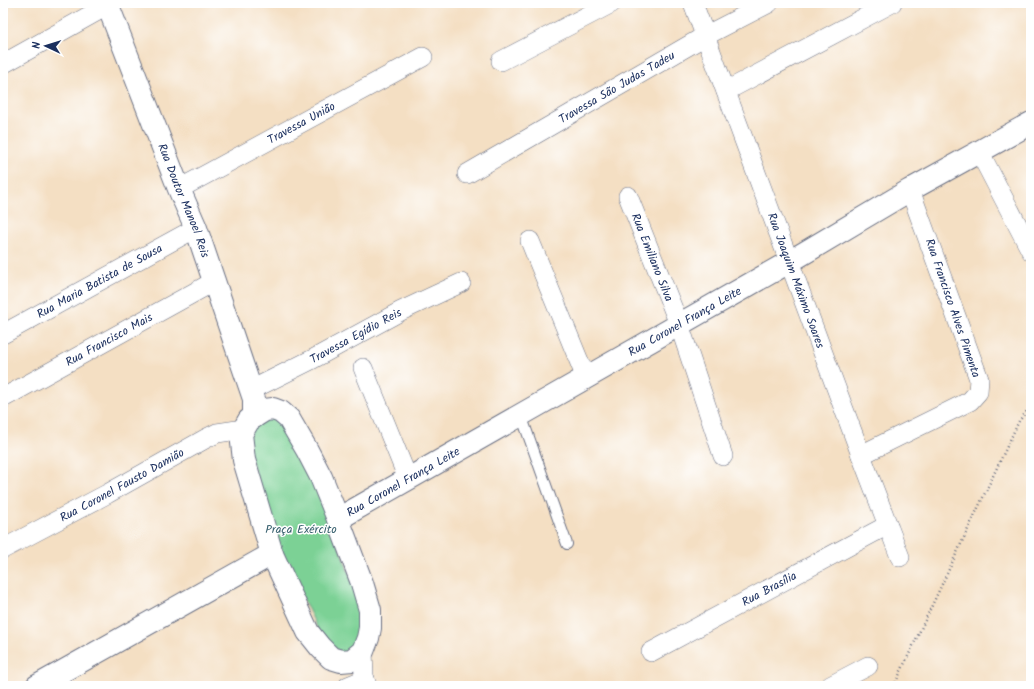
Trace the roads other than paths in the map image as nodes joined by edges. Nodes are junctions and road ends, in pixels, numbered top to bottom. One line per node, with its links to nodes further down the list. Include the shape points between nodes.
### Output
1 (612, 3): 8 (street)
2 (693, 3): 6 (street, Rua Joaquim Máximo Soares)
3 (769, 3): 6 (street, Travessa São Judas Tadeu)
4 (892, 3): 10 (street)
5 (109, 4): 9 (street); 14 (main road, Rua Doutor Manoel Reis)
6 (705, 36): 10 (street, Rua Joaquim Máximo Soares); 13 (street, Travessa São Judas Tadeu)
7 (423, 57): 14 (street, Travessa União)
8 (501, 61)
9 (3, 64)
10 (726, 91): 20 (street, Rua Joaquim Máximo Soares)
11 (1031, 123): 12 (main road, Rua Coronel França Leite)
12 (979, 151): 15 (main road, Rua Coronel França Leite); 19 (street)
13 (467, 174)
14 (179, 189): 17 (main road, Rua Doutor Manoel Reis)
15 (910, 190): 20 (main road, Rua Coronel França Leite); 30 (street, Rua Francisco Alves Pimenta, via 979,379 978,392 970,400)
16 (628, 196): 23 (street, Rua Emiliano Silva)
17 (196, 228): 21 (main road, Rua Doutor Manoel Reis); 24 (street, Rua Maria Batista de Sousa)
18 (530, 241): 26 (street)
19 (1031, 251)
20 (789, 262): 23 (main road, Rua Coronel França Leite); 30 (street, Rua Joaquim Máximo Soares)
21 (215, 281): 27 (street, Rua Francisco Mais); 28 (main road, Rua Doutor Manoel Reis)
22 (461, 283): 28 (street, Travessa Egídio Reis, via 401,311 313,359)
23 (678, 324): 26 (main road, Rua Coronel França Leite); 31 (street, Rua Emiliano Silva)
24 (3, 334)
25 (363, 368): 32 (street)
26 (586, 378): 29 (main road, Rua Coronel França Leite)
27 (3, 398)
28 (254, 409): 33 (main road, via 273,409 281,412 289,420 311,456); 36 (street, Rua Coronel Fausto Damião, via 218,433); 37 (main road, via 242,434 244,460)
29 (520, 415): 32 (main road, Rua Coronel França Leite); 35 (lane)
30 (861, 455): 34 (street, Rua Joaquim Máximo Soares)
31 (723, 456)
32 (408, 479): 33 (main road, Rua Coronel França Leite)
33 (338, 519): 39 (main road, via 370,610 370,628)
34 (888, 526): 38 (street, Rua Joaquim Máximo Soares); 40 (street, Rua Brasília)
35 (567, 544)
36 (3, 549)
37 (272, 554): 41 (main road, via 308,632 331,658); 44 (main road)
38 (900, 557)
39 (363, 651): 41 (main road, via 352,660); 43 (street)
40 (651, 652)
41 (341, 661): 43 (street, via 356,670)
42 (868, 666): 45 (street)
43 (361, 682)
44 (37, 686)
45 (830, 686)

